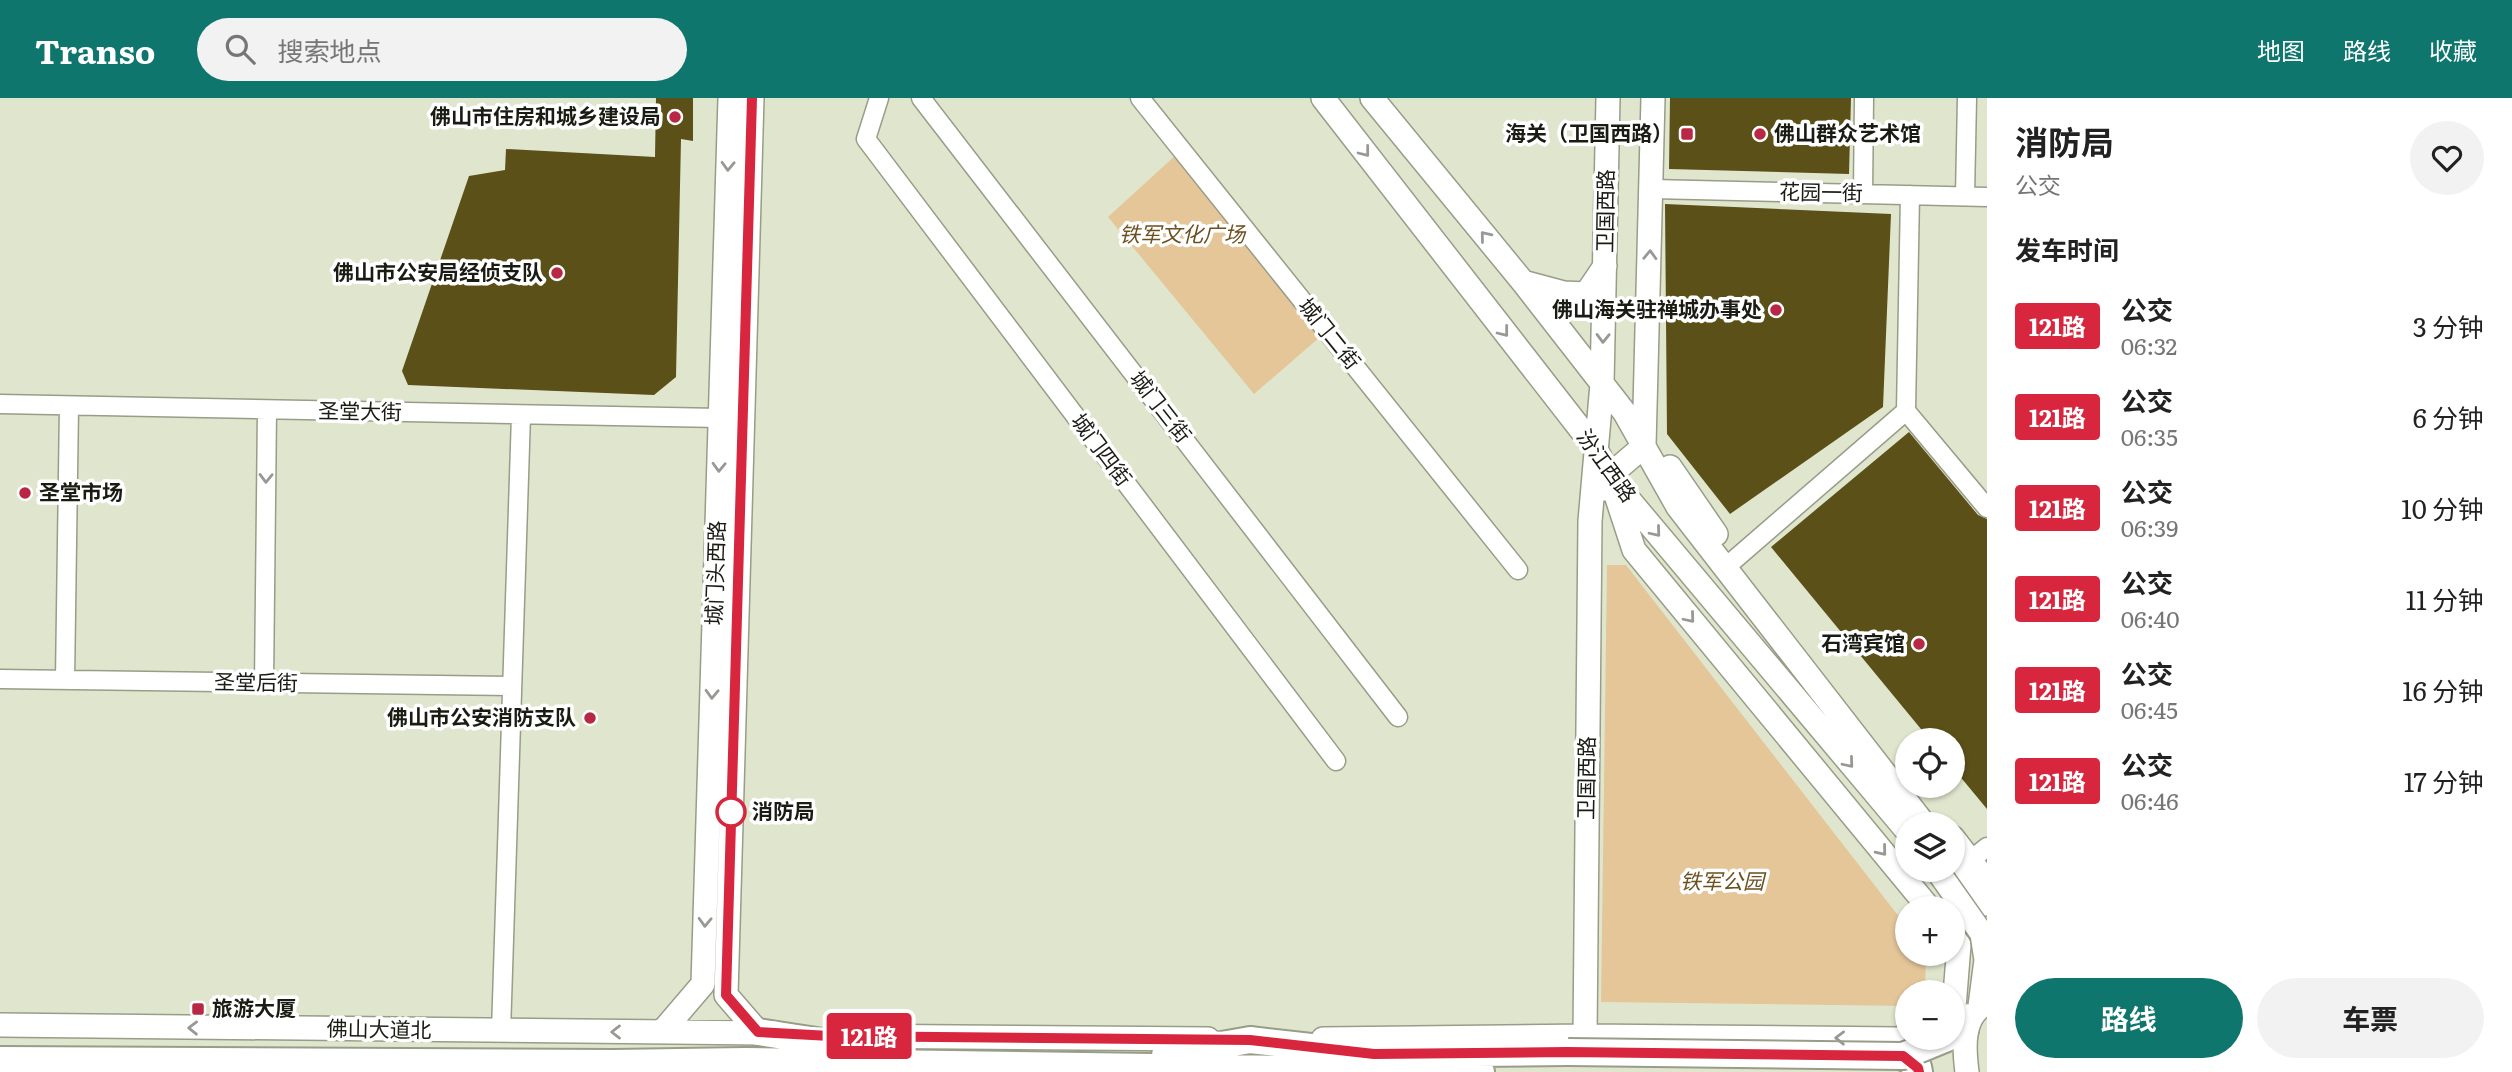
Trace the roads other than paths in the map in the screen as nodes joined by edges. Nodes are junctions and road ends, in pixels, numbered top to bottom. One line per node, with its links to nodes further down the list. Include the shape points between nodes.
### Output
1 (730, 98): 27 (main road, 城门头西路, one-way to 27)
2 (752, 98): 59 (main road, 城门头西路, via 726,995)
3 (879, 98): 43 (street, 城门四街, via 866,139)
4 (921, 98): 40 (street, 城门三街)
5 (1140, 98): 34 (street, 城门二街)
6 (1323, 98): 29 (main road, 汾江西路, one-way to 29)
7 (1372, 98): 19 (main road, 汾江西路, one-way to 7)
8 (1608, 98): 18 (main road, 卫国西路)
9 (1653, 98): 12 (main road)
10 (1864, 98): 13 (street)
11 (1967, 98): 15 (street)
12 (1652, 189): 13 (street, 花园一街); 24 (main road, one-way to 12)
13 (1863, 194): 14 (street, 花园一街)
14 (1910, 195): 15 (street, 花园一街); 25 (street)
15 (1965, 196): 16 (street); 17 (street, 花园一街)
16 (1987, 197)
17 (1987, 209)
18 (1605, 266): 19 (main road, via 1586,294); 20 (main road, 卫国西路, one-way to 20)
19 (1523, 282): 20 (main road, 汾江西路)
20 (1602, 384): 28 (main road, 汾江西路); 29 (main road, 卫国西路)
21 (0, 404): 22 (street, 圣堂大街)
22 (69, 406): 23 (street, 圣堂大街); 37 (street)
23 (267, 410): 26 (street, 圣堂大街); 38 (street, one-way to 38)
24 (1645, 410): 28 (main road); 33 (main road, via 1664,460)
25 (1906, 411): 31 (street); 33 (street)
26 (521, 415): 27 (street, 圣堂大街); 39 (street)
27 (720, 418): 58 (main road, 城门头西路, one-way to 58, via 703,984)
28 (1644, 446): 30 (main road); 33 (main road, 汾江西路, via 1678,507)
29 (1596, 449): 30 (main road, 汾江西路); 32 (main road, 卫国西路)
30 (1609, 476): 32 (main road); 35 (main road, 汾江西路, one-way to 35); 41 (main road, one-way to 41, via 1634,550)
31 (1987, 508)
32 (1590, 521): 61 (main road, 卫国西路)
33 (1724, 557): 44 (main road); 47 (main road, 汾江西路)
34 (1518, 570)
35 (1778, 677): 41 (main road); 42 (main road, 汾江西路)
36 (0, 680): 37 (street, 圣堂后街)
37 (65, 680): 38 (street, 圣堂后街)
38 (264, 683): 39 (street, 圣堂后街)
39 (512, 686): 57 (street)
40 (1398, 717)
41 (1776, 721): 42 (main road); 52 (main road, one-way to 52)
42 (1822, 730): 46 (main road, 汾江西路, one-way to 46)
43 (1336, 761)
44 (1895, 764)
45 (1921, 798): 48 (main road)
46 (1901, 812)
47 (1904, 812)
48 (1933, 812)
49 (1970, 856): 51 (main road); 53 (main road)
50 (1945, 882): 54 (main road, bridge, via 1982,934)
51 (1987, 882)
52 (1919, 896)
53 (1987, 904)
54 (1985, 998): 55 (main road)
55 (1965, 1015)
56 (0, 1025): 57 (main road, 佛山大道北, one-way to 56)
57 (501, 1032): 58 (main road, 佛山大道北, one-way to 57)
58 (662, 1032): 59 (main road, 佛山大道北)
59 (758, 1032): 60 (main road, 佛山大道北); 66 (highway)
60 (1250, 1040): 61 (highway, via 1374,1054); 67 (highway)
61 (1576, 1044): 64 (highway, one-way to 61, bridge)
62 (1930, 1050): 70 (main road)
63 (1964, 1050): 71 (main road)
64 (1905, 1055)
65 (0, 1060): 66 (highway, 佛山大道北)
66 (953, 1063): 67 (highway, 佛山大道北)
67 (1107, 1065): 68 (highway, 佛山大道北)
68 (1429, 1072): 69 (highway, 佛山大道北)
69 (1482, 1072)
70 (1928, 1072)
71 (1967, 1072)

